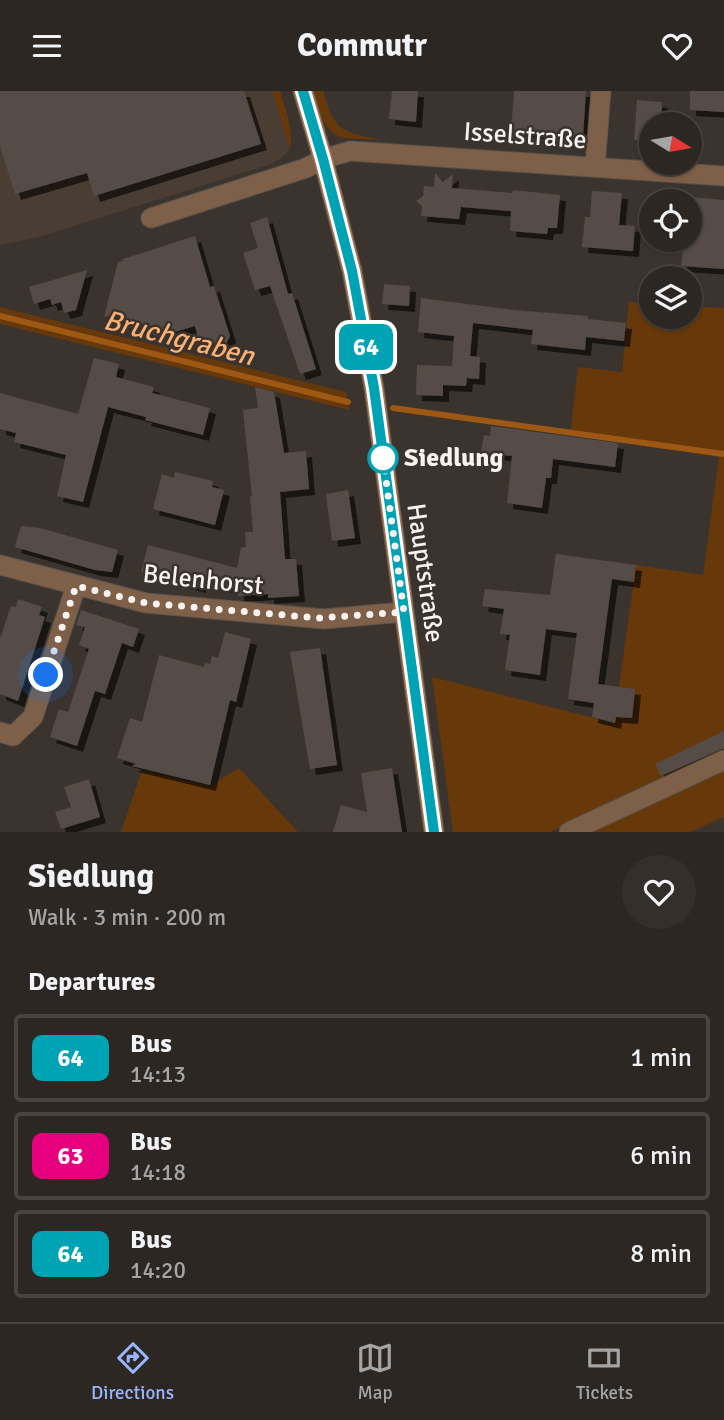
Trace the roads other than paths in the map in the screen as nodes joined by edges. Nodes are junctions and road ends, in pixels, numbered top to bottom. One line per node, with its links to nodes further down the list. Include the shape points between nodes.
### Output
1 (303, 91): 3 (main road, Hauptstraße)
2 (601, 91): 4 (street)
3 (323, 159): 4 (street, Isselstraße, via 350,151); 6 (street, Isselstraße); 9 (main road, Hauptstraße, via 352,271 372,377)
4 (595, 167): 5 (street, Isselstraße)
5 (724, 176)
6 (150, 218)
7 (0, 565): 8 (street, Belenhorst)
8 (76, 586): 9 (street, Belenhorst, via 146,603 318,618); 10 (street, via 33,717 13,736)
9 (404, 612): 12 (main road, Hauptstraße)
10 (0, 732)
11 (724, 760): 13 (street)
12 (434, 832)
13 (569, 832)

